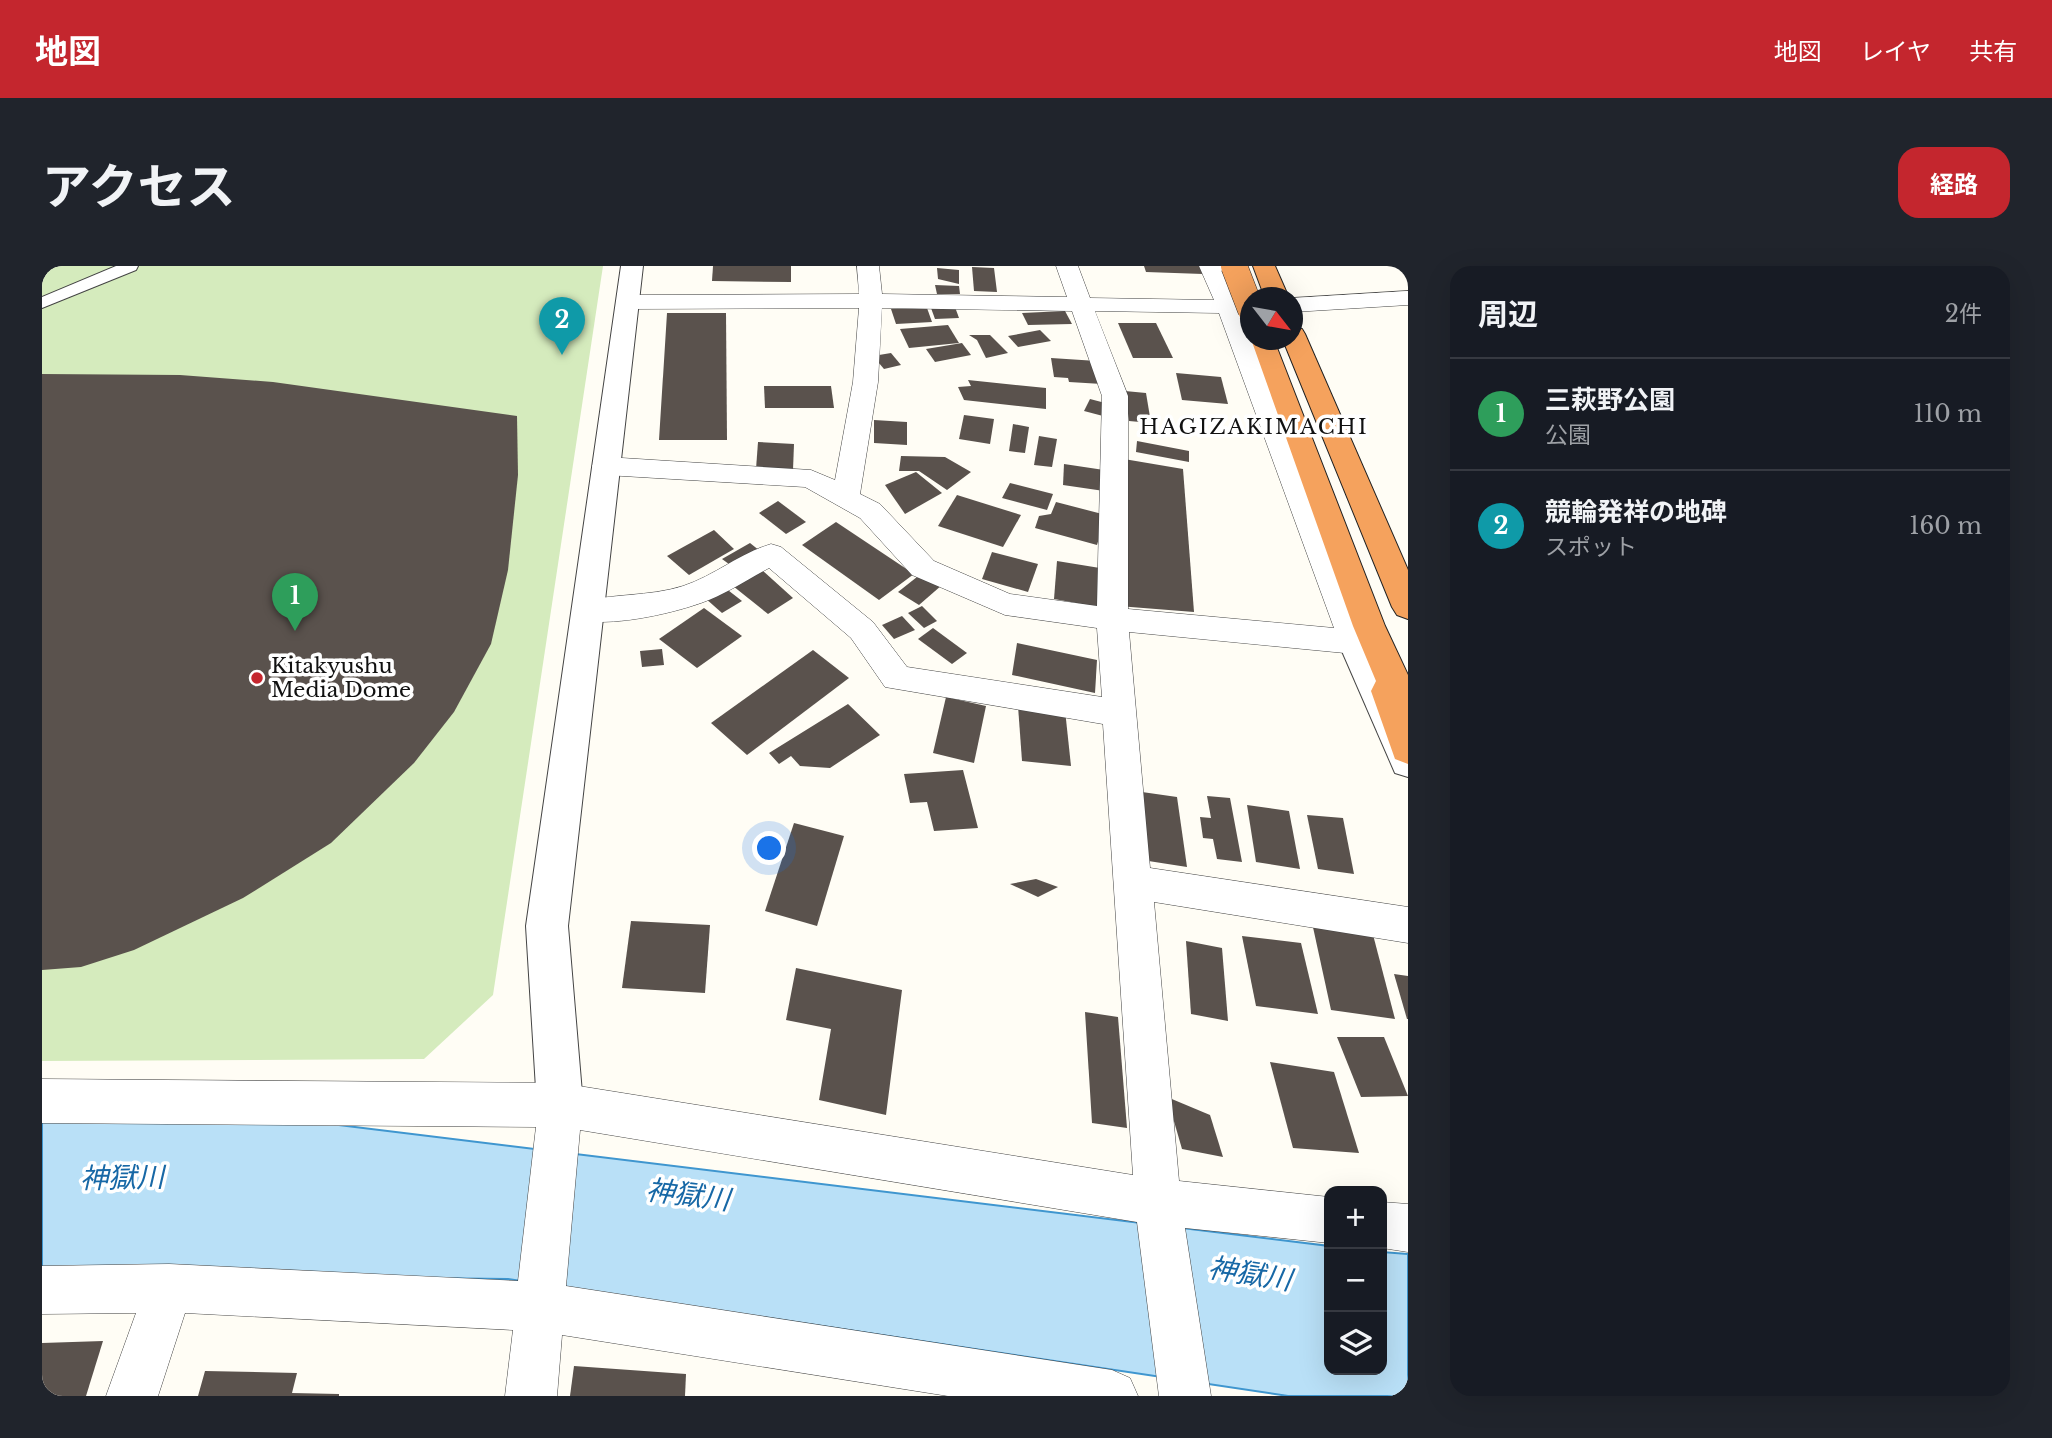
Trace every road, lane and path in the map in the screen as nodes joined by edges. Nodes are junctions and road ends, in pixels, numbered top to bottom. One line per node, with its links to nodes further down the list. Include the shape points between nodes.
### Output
1 (130, 266): 13 (street)
2 (632, 266): 12 (street)
3 (868, 266): 11 (street)
4 (1067, 266): 16 (street)
5 (1210, 266): 14 (street)
6 (1234, 266): 9 (highway, bridge)
7 (1264, 266): 8 (highway)
8 (1273, 287)
9 (1240, 294)
10 (1408, 298): 15 (street)
11 (873, 301): 12 (street); 16 (street); 22 (street, via 861,411)
12 (628, 302): 21 (street)
13 (42, 303)
14 (1240, 304)
15 (1303, 304)
16 (1080, 306): 17 (street); 25 (street, via 1115,396)
17 (1240, 308)
18 (1258, 350): 26 (street)
19 (1265, 350): 26 (highway)
20 (1300, 350): 23 (highway)
21 (607, 466): 22 (street, via 811,479); 24 (street)
22 (845, 498): 25 (street, via 870,511 923,568 1005,604)
23 (1408, 607)
24 (588, 611): 27 (street, via 692,596 772,554 862,630 897,678); 34 (street, via 547,926)
25 (1112, 618): 26 (street); 27 (street)
26 (1362, 634): 28 (highway); 29 (highway); 30 (street)
27 (1120, 713): 31 (street)
28 (1408, 714)
29 (1408, 749)
30 (1408, 762)
31 (1133, 881): 32 (street); 35 (street)
32 (1408, 925)
33 (42, 1101): 34 (street)
34 (559, 1105): 35 (street); 41 (street)
35 (1158, 1202): 36 (street); 45 (street)
36 (1324, 1219)
37 (1387, 1226): 38 (street)
38 (1408, 1228)
39 (169, 1288): 40 (street); 41 (street); 42 (street)
40 (42, 1290)
41 (540, 1307): 43 (street); 44 (street)
42 (132, 1396)
43 (531, 1396)
44 (1112, 1396)
45 (1185, 1396)

